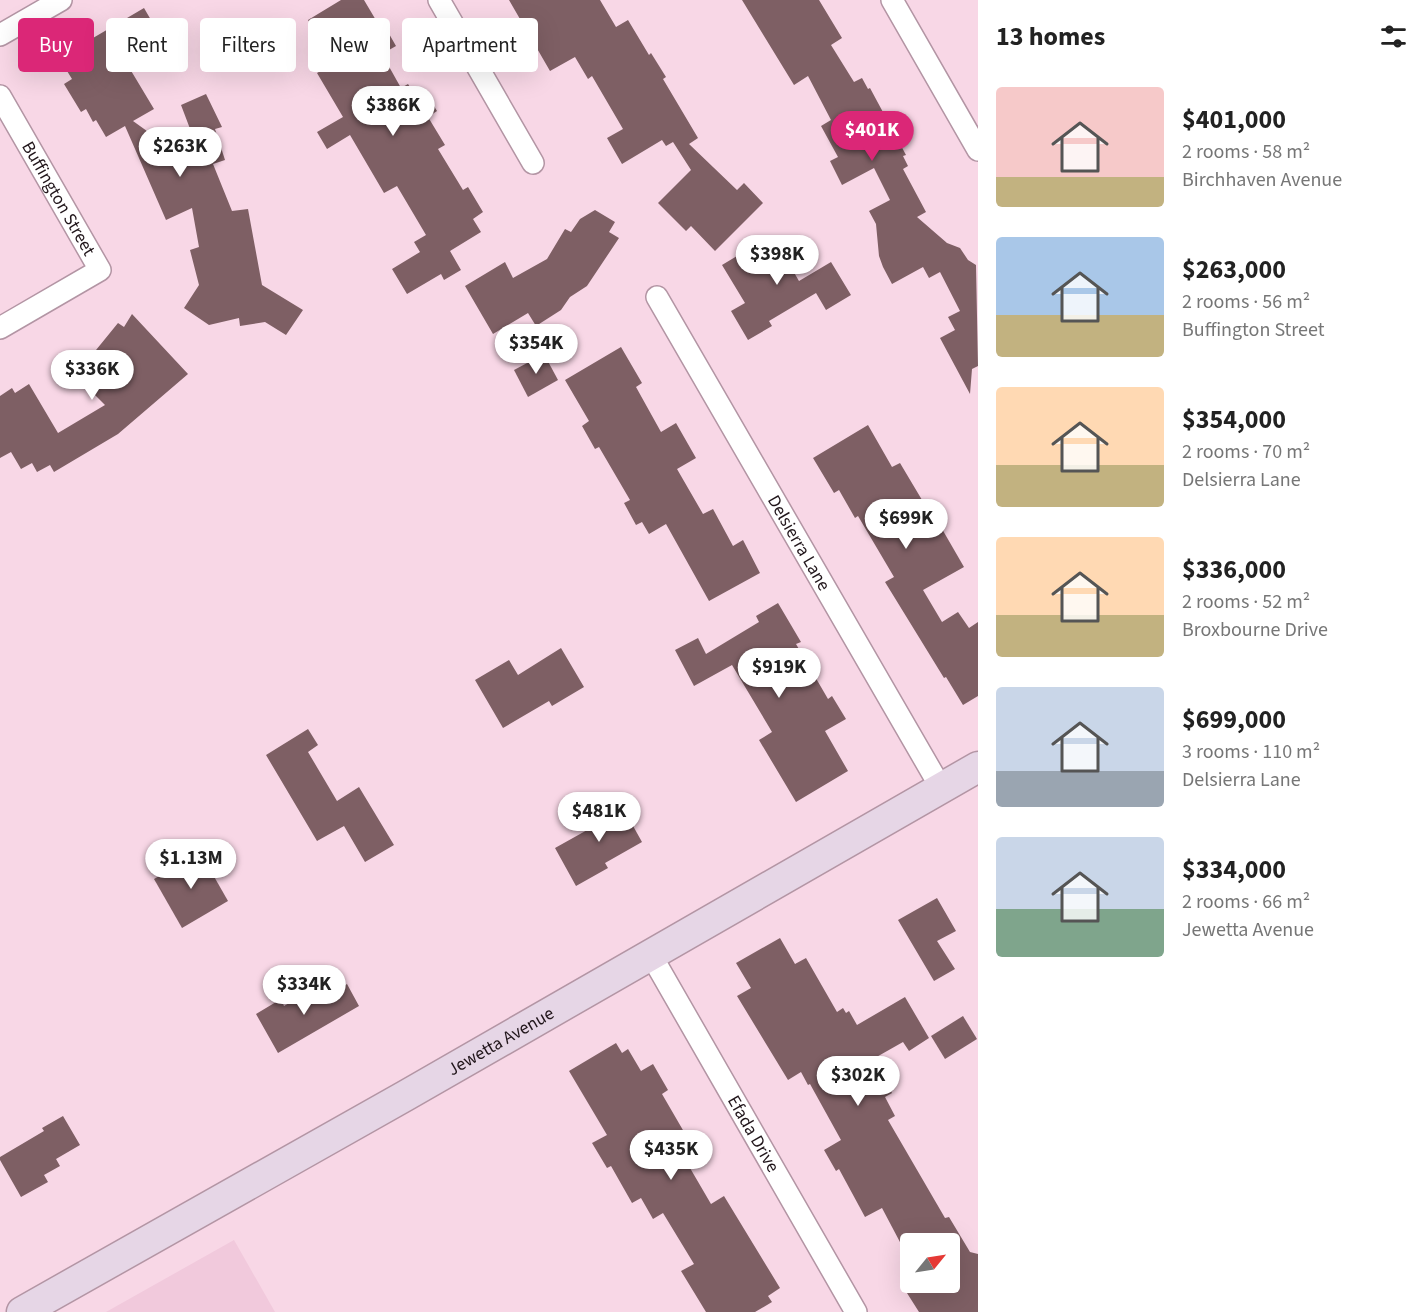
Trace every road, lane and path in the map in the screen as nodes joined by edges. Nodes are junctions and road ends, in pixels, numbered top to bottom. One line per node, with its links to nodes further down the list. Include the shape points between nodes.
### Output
1 (61, 0): 4 (street)
2 (439, 0): 7 (street)
3 (892, 0): 6 (street)
4 (0, 35)
5 (0, 96): 9 (street, Buffington Street, via 100,270)
6 (978, 150)
7 (533, 164)
8 (657, 297): 11 (street, Delsierra Lane)
9 (0, 328)
10 (978, 767): 11 (street, Jewetta Avenue)
11 (941, 788): 12 (street, Jewetta Avenue)
12 (651, 955): 13 (street, Jewetta Avenue); 14 (street, Efada Drive)
13 (22, 1312)
14 (856, 1312)

